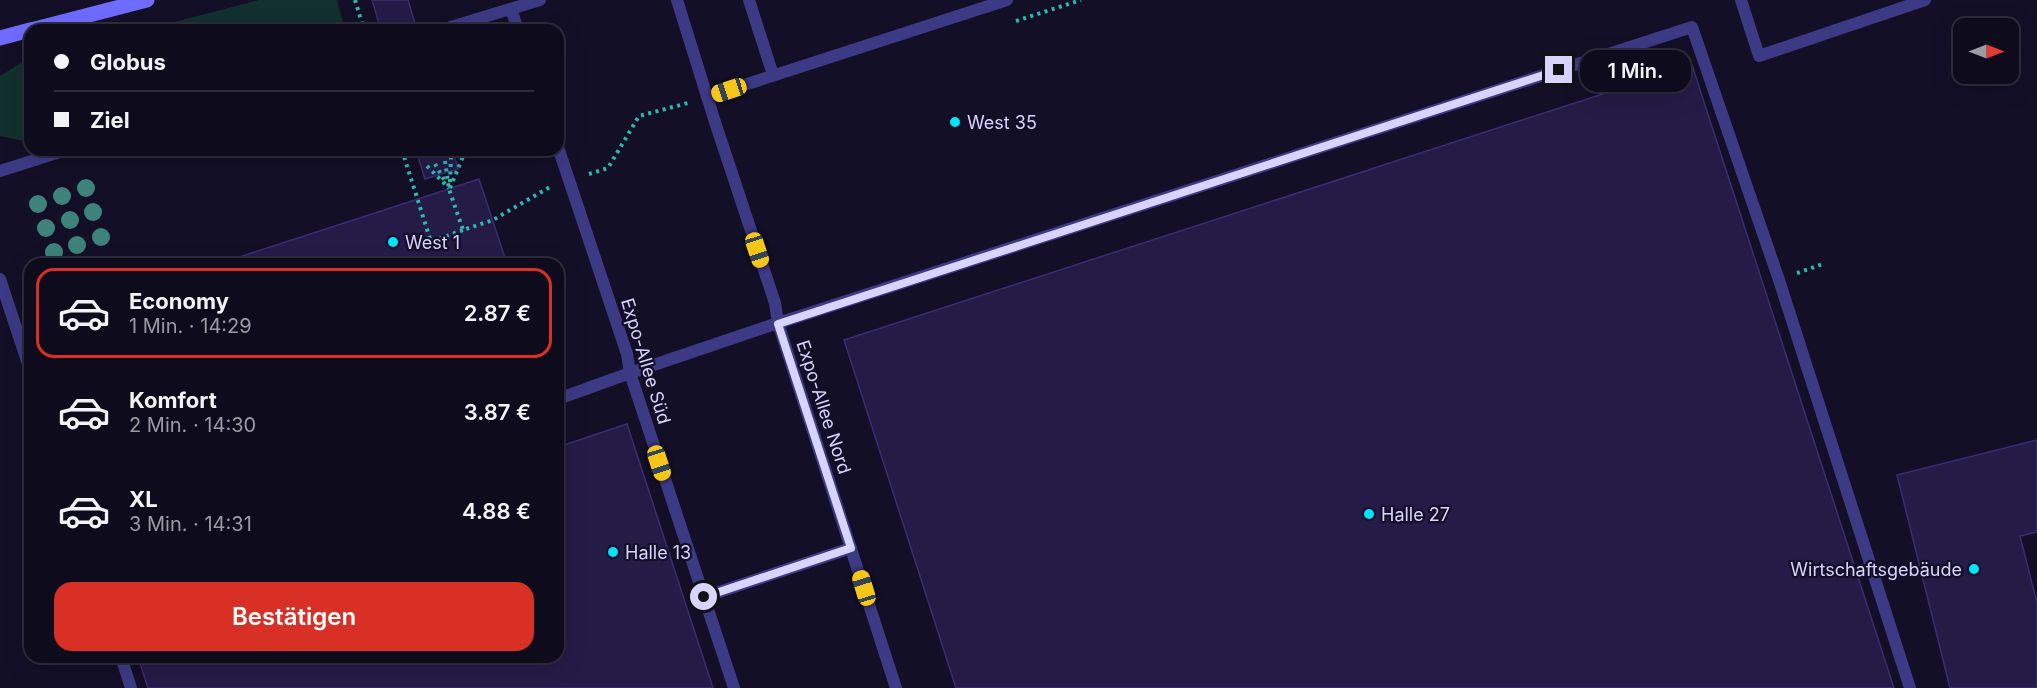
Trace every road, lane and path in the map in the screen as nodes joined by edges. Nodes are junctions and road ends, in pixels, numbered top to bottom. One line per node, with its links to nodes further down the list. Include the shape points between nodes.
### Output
1 (147, 0): 10 (main road)
2 (355, 0): 11 (path)
3 (540, 0): 9 (lane)
4 (677, 0): 17 (lane, Expo-Allee Nord)
5 (749, 0): 16 (lane)
6 (1007, 0): 16 (lane)
7 (1741, 0): 8 (lane, via 1759,56)
8 (1924, 0)
9 (511, 9): 12 (lane); 13 (lane)
10 (53, 24)
11 (362, 24)
12 (461, 24)
13 (516, 24)
14 (24, 32): 15 (main road)
15 (0, 38)
16 (773, 75): 17 (lane)
17 (707, 97): 27 (path, via 639,116 608,168); 31 (lane, Expo-Allee Nord, via 775,303)
18 (47, 156): 26 (lane)
19 (404, 156): 29 (path, via 431,242)
20 (463, 156): 28 (path)
21 (561, 156): 27 (lane, Expo-Allee Süd)
22 (451, 158): 28 (path)
23 (444, 161): 28 (path)
24 (435, 164): 28 (path)
25 (427, 166): 28 (path)
26 (0, 171)
27 (569, 180): 29 (path, via 549,187 493,220); 33 (lane, Expo-Allee Süd)
28 (449, 189): 29 (path)
29 (463, 230)
30 (0, 279): 32 (lane)
31 (778, 324): 33 (lane); 35 (lane, Expo-Allee Nord); 41 (lane, via 1692,27 1783,291)
32 (24, 352)
33 (630, 373): 34 (lane); 36 (lane, Expo-Allee Süd)
34 (564, 397)
35 (851, 548): 36 (lane); 40 (lane, Expo-Allee Nord)
36 (704, 597): 39 (lane, Expo-Allee Süd)
37 (123, 663): 38 (lane)
38 (131, 688)
39 (734, 688)
40 (896, 688)
41 (1910, 688)

